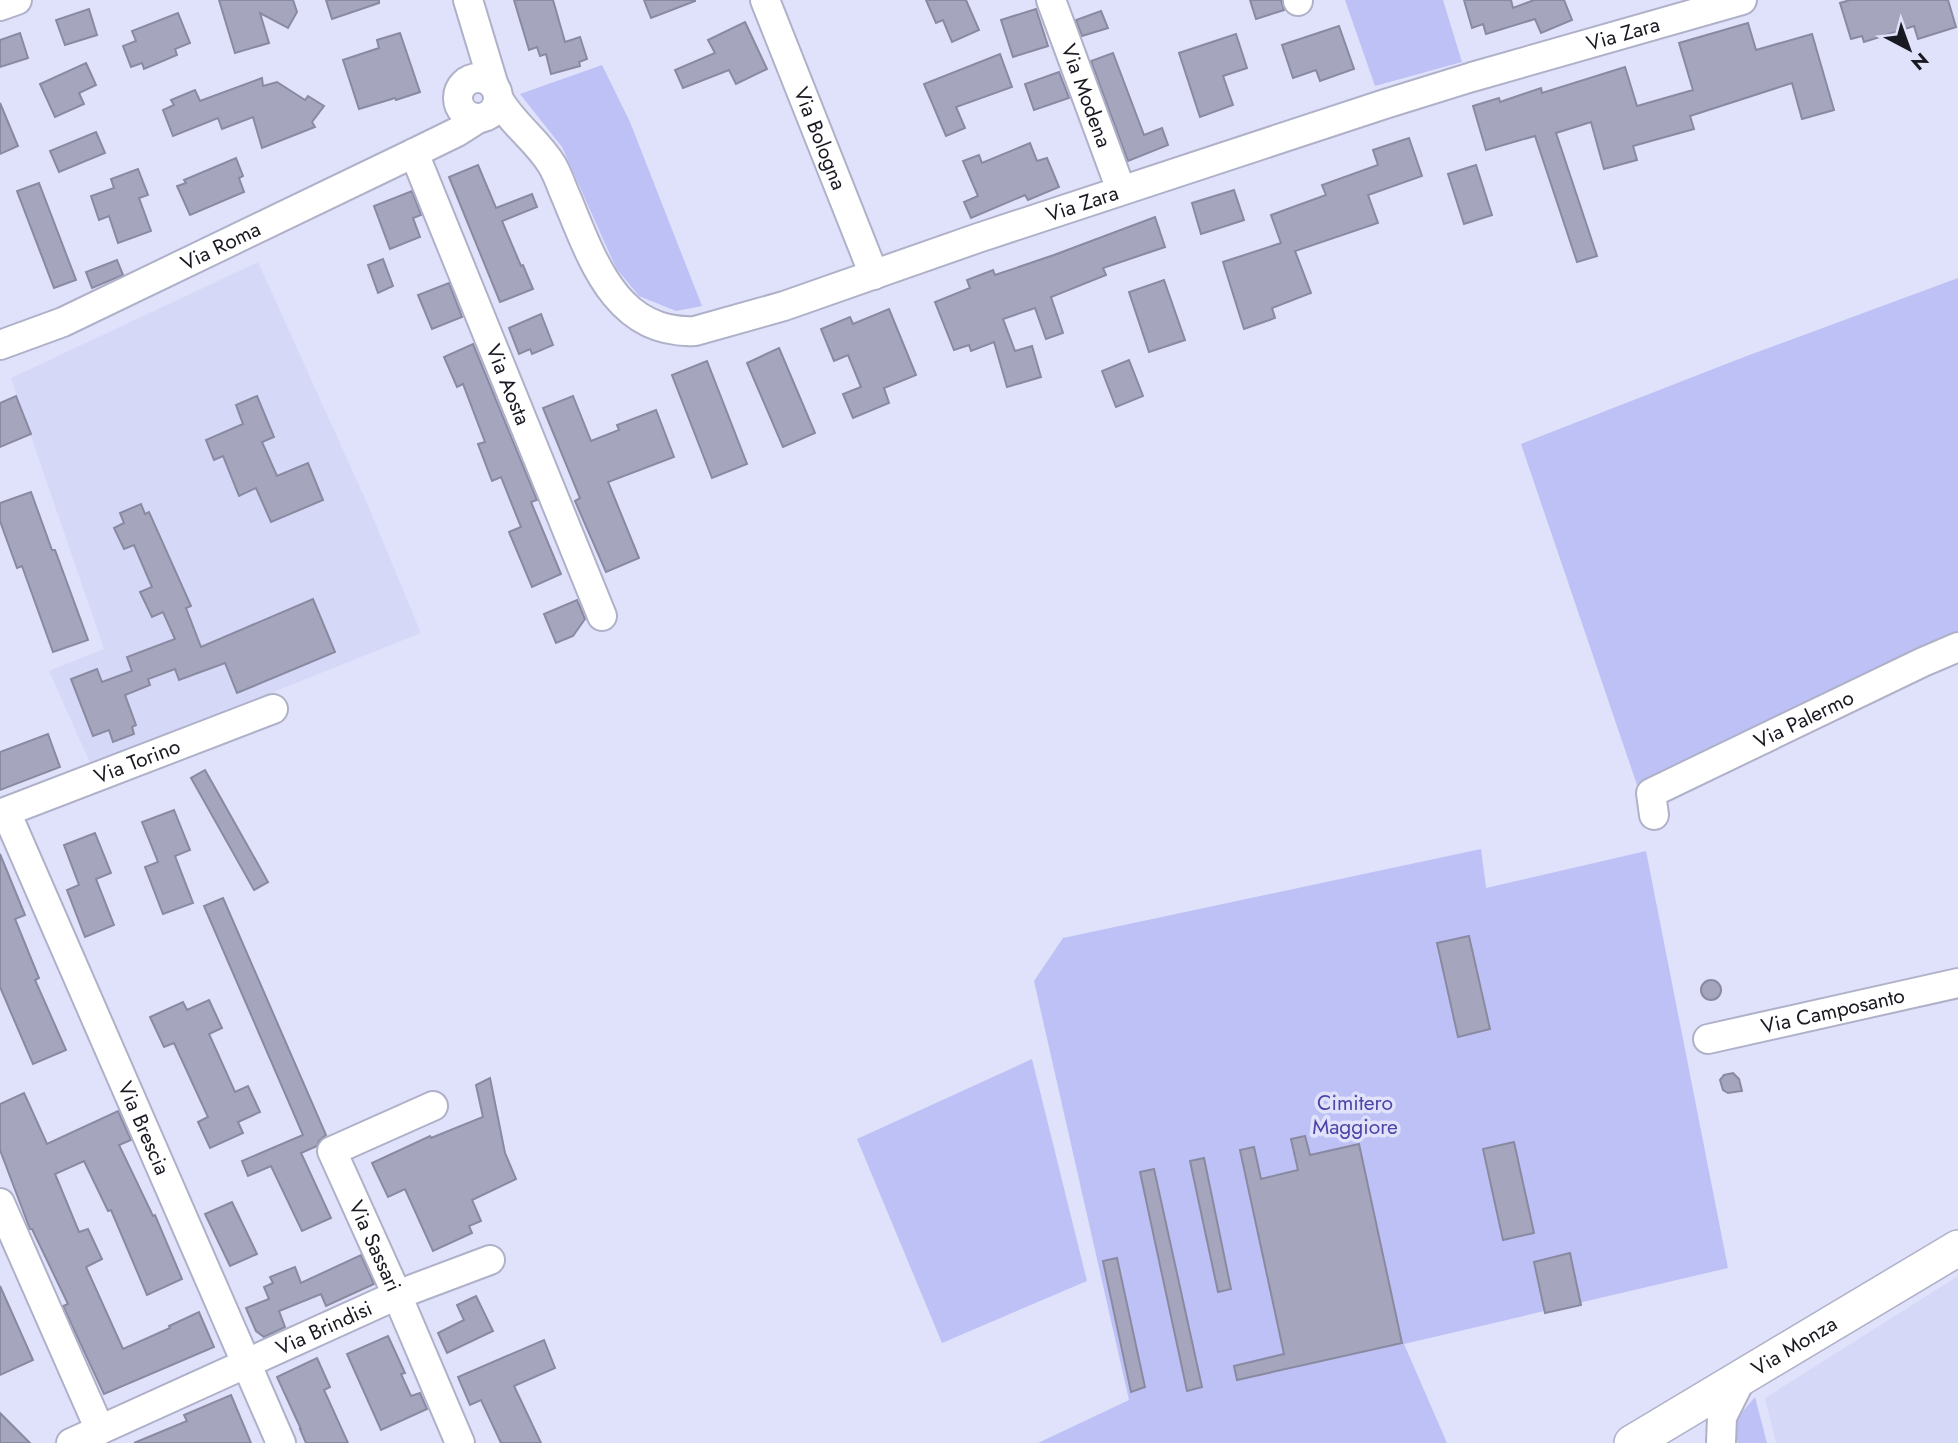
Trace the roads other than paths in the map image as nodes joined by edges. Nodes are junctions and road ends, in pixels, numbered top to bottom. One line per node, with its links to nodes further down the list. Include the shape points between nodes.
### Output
1 (18, 0): 6 (street)
2 (468, 0): 7 (street, via 479,38)
3 (765, 0): 10 (street, Via Bologna)
4 (1051, 0): 9 (street, Via Modena)
5 (1742, 0): 9 (street, Via Zara, via 1460,81)
6 (0, 6)
7 (481, 100): 8 (street, via 454,115); 10 (street, Via Zara, via 545,155 606,283 652,325 695,331)
8 (425, 147): 11 (street, Via Roma, via 63,322); 12 (street, Via Aosta)
9 (1121, 190): 10 (street, Via Zara)
10 (874, 275)
11 (0, 345)
12 (602, 616)
13 (1958, 647): 15 (street, Via Palermo)
14 (273, 709): 16 (street, Via Torino)
15 (1653, 804)
16 (3, 813): 24 (street, Via Brescia)
17 (1958, 983): 18 (street, Via Camposanto)
18 (1708, 1039)
19 (433, 1106): 23 (street, Via Sassari, via 332,1151)
20 (0, 1203): 26 (street)
21 (1958, 1248): 25 (main road, Via Monza)
22 (490, 1259): 23 (street, Via Brindisi)
23 (397, 1295): 24 (street, Via Brindisi); 29 (street, Via Sassari)
24 (246, 1364): 26 (street, Via Brindisi); 28 (street, Via Brescia)
25 (1742, 1377): 30 (main road, Via Monza); 31 (street, via 1722,1417)
26 (100, 1430): 27 (street, Via Brindisi)
27 (71, 1443)
28 (281, 1443)
29 (460, 1443)
30 (1632, 1443)
31 (1721, 1443)

